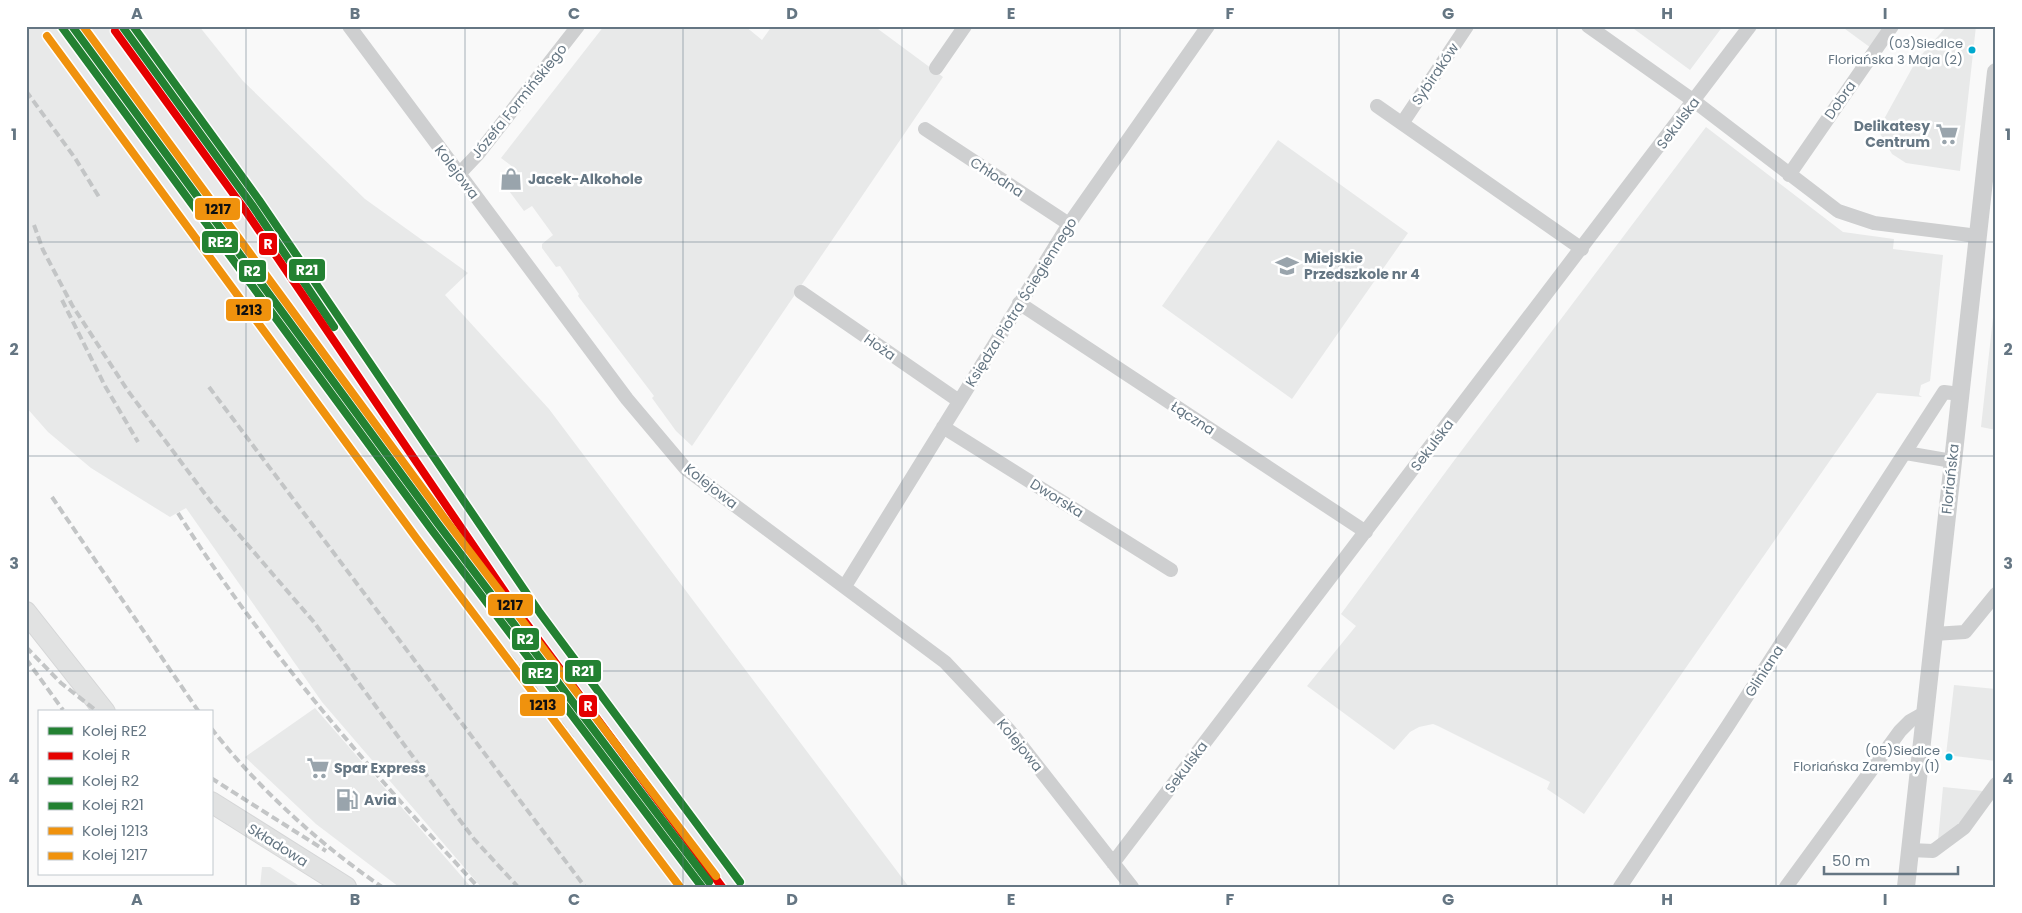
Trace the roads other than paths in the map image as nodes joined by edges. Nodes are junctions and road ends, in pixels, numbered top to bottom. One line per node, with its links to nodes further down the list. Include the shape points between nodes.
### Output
1 (349, 26): 15 (street, Kolejowa)
2 (578, 26): 15 (street, Józefa Formińskiego)
3 (965, 26): 9 (street)
4 (1208, 26): 17 (street, Księdza Piotra Ściegiennego)
5 (1467, 26): 13 (street, Sybiraków)
6 (1588, 26): 11 (street)
7 (1750, 26): 11 (street, Sekulska)
8 (1892, 26): 16 (street, Dobra)
9 (936, 68)
10 (1996, 72): 18 (street, Floriańska)
11 (1694, 101): 16 (street); 19 (street, Sekulska)
12 (1377, 106): 13 (street)
13 (1403, 122): 19 (street)
14 (925, 129): 17 (street, Chłodna)
15 (459, 174): 29 (street, Kolejowa, via 627,399 686,469)
16 (1789, 175): 18 (street, via 1826,204 1861,220)
17 (1069, 224): 21 (street, Księdza Piotra Ściegiennego)
18 (1978, 236): 22 (street, Floriańska)
19 (1582, 249): 27 (street, Sekulska)
20 (801, 292): 23 (street, Hoża)
21 (1019, 304): 23 (street, Księdza Piotra Ściegiennego); 27 (street, Łączna)
22 (1952, 393): 25 (street, Gliniana); 26 (street, Floriańska)
23 (959, 401): 24 (street, Księdza Piotra Ściegiennego)
24 (943, 427): 28 (street, Dworska); 29 (street, Księdza Piotra Ściegiennego)
25 (1906, 453): 26 (street); 41 (street, Gliniana)
26 (1952, 461): 32 (street, Floriańska)
27 (1366, 532): 38 (street, Sekulska)
28 (1171, 570)
29 (845, 586): 38 (street, Kolejowa, via 945,662 1009,730)
30 (1996, 594): 32 (street, via 1965,632)
31 (26, 612): 33 (main road)
32 (1934, 634): 34 (street, Floriańska)
33 (103, 710)
34 (1926, 712): 37 (street, Floriańska); 42 (street, via 1900,731)
35 (1996, 784): 37 (street, via 1964,828 1934,851)
36 (212, 803): 39 (main road, Składowa)
37 (1910, 850): 43 (street, Floriańska)
38 (1113, 863): 40 (street, Kolejowa)
39 (346, 887)
40 (1132, 887)
41 (1620, 887)
42 (1786, 887)
43 (1906, 887)

